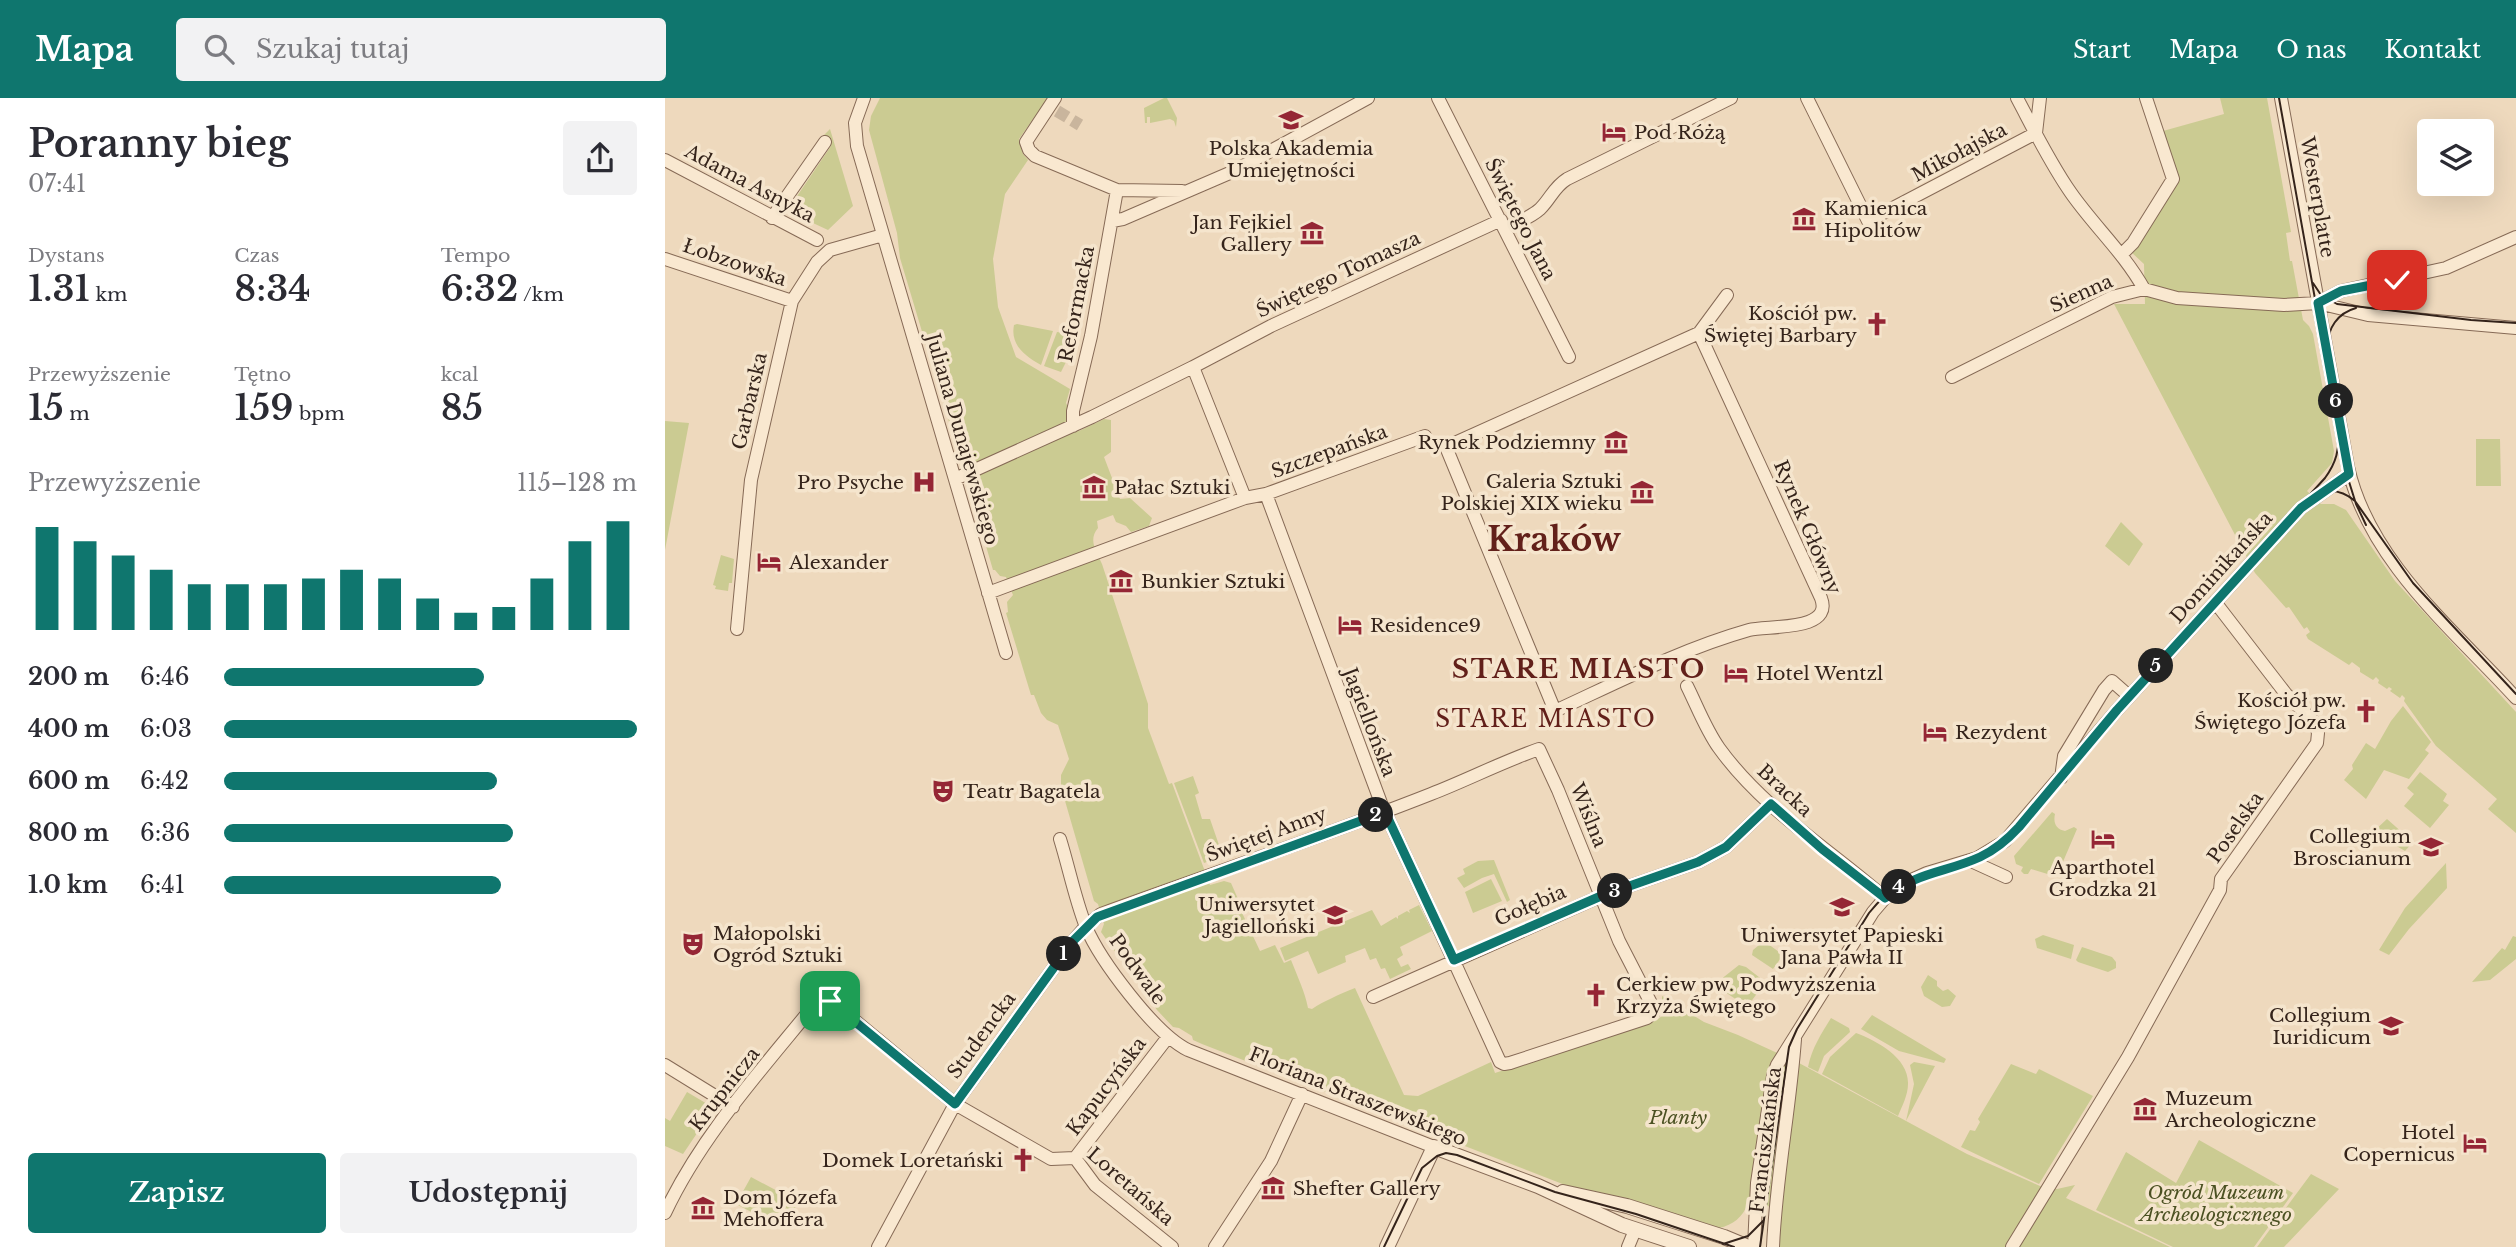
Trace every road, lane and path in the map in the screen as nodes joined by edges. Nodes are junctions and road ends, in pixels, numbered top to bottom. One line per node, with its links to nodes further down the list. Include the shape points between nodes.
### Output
1 (864, 98): 19 (street, Juliana Dunajewskiego, via 855,136)
2 (1368, 98): 15 (street, via 1232,172)
3 (1438, 98): 18 (street, Świętego Jana)
4 (1731, 98): 18 (street, Świętego Tomasza, via 1567,179 1532,216)
5 (1807, 98): 11 (street, Mikołajska, via 1868,221)
6 (2017, 98): 11 (street)
7 (2040, 98): 11 (street, Mikołajska)
8 (2146, 98): 22 (street, via 2173,179)
9 (2281, 98): 27 (street, Westerplatte)
10 (1054, 105): 14 (street, via 1026,142 1029,150)
11 (2036, 133): 22 (street, via 2072,195)
12 (825, 142): 16 (street)
13 (665, 160): 16 (street, Adama Asnyka)
14 (1117, 190): 15 (street); 17 (street, Reformacka)
15 (1185, 191): 17 (street)
16 (772, 218): 21 (street, Adama Asnyka)
17 (1112, 221): 33 (street, Reformacka)
18 (1503, 224): 30 (street, Świętego Jana); 31 (street, Świętego Tomasza, via 1271,326)
19 (883, 235): 26 (street, Garbarska, via 830,250); 36 (street, Juliana Dunajewskiego)
20 (2516, 237): 27 (street, via 2446,268 2341,291)
21 (817, 240)
22 (2121, 255): 24 (street)
23 (665, 259): 26 (street, Łobzowska)
24 (2144, 289): 27 (street, Sienna, via 2223,303); 32 (street, Sienna, via 2112,298)
25 (1727, 295): 29 (street, Rynek Główny)
26 (792, 301): 41 (street, Garbarska, via 751,480)
27 (2318, 303): 28 (street, via 2368,315); 35 (street, Westerplatte)
28 (2516, 328)
29 (1699, 333): 29 (street, Rynek Główny, via 1446,447 1555,711 1675,657 1751,629 1800,625 1822,612 1824,604)
30 (1569, 357)
31 (1193, 367): 33 (street, Świętego Tomasza); 38 (street)
32 (1952, 377)
33 (1073, 426): 36 (street)
34 (1425, 436): 37 (street, Szczepańska)
35 (2349, 474): 40 (street, Dominikańska, via 2301,508); 45 (street, Westerplatte, via 2363,515 2405,577)
36 (955, 479): 39 (street, Juliana Dunajewskiego)
37 (1266, 494): 38 (street, Szczepańska); 49 (street, Jagiellońska)
38 (1245, 498): 39 (street, Szczepańska)
39 (989, 593): 42 (street, Juliana Dunajewskiego)
40 (2215, 602): 44 (street, Dominikańska); 80 (street, Poselska, via 2286,694 2315,723 2317,743 2221,879 2220,890 2147,1025 2103,1090)
41 (737, 629)
42 (1006, 653)
43 (1687, 686): 48 (street, Bracka, via 1717,745)
44 (2129, 696): 47 (street, Dominikańska); 47 (street, via 2112,681 2063,762)
45 (2516, 698)
46 (1539, 749): 49 (street, Świętej Anny); 53 (street, Wiślna)
47 (2060, 778): 51 (street, Franciszkańska, via 2009,837)
48 (1771, 804): 53 (street, Gołębia, via 1726,847 1698,862); 54 (street, Bracka)
49 (1385, 812): 55 (street, Świętej Anny, via 1295,850 1101,914); 56 (street, Jagiellońska)
50 (1060, 839): 55 (street, Podwale)
51 (1974, 860): 52 (street); 54 (street, Franciszkańska, via 1916,877)
52 (2006, 877)
53 (1601, 896): 56 (street, Gołębia); 61 (street, Wiślna, via 1655,1011 1647,1018)
54 (1885, 898): 60 (street, Franciszkańska)
55 (1086, 926): 59 (street, Podwale, via 1099,951); 64 (street, Studencka)
56 (1454, 960): 58 (street, Gołębia); 61 (street, Jagiellońska, via 1500,1062)
57 (823, 994): 64 (street, Loretańska); 65 (street, Krupnicza)
58 (1373, 997)
59 (1168, 1037): 63 (street, Floriana Straszewskiego, via 1188,1050); 67 (street, Kapucyńska)
60 (1795, 1039): 78 (street, Franciszkańska, via 1773,1076 1757,1183); 79 (street, Franciszkańska)
61 (1510, 1063)
62 (665, 1065): 65 (street)
63 (1302, 1094): 66 (street, Floriana Straszewskiego); 73 (street, via 1271,1161)
64 (955, 1104): 67 (street, Loretańska, via 1051,1159); 71 (street, Studencka)
65 (733, 1107): 69 (street, Krupnicza)
66 (1434, 1147): 68 (street, Floriana Straszewskiego); 74 (street)
67 (1075, 1158): 72 (street, Loretańska, via 1095,1185)
68 (1538, 1186): 70 (street, Floriana Straszewskiego); 77 (street, Floriana Straszewskiego, via 1627,1206)
69 (665, 1213)
70 (1635, 1230): 75 (street); 76 (street, Floriana Straszewskiego)
71 (878, 1247)
72 (1173, 1247)
73 (1215, 1247)
74 (1387, 1247)
75 (1628, 1247)
76 (1689, 1247)
77 (1748, 1247)
78 (1754, 1247)
79 (1773, 1247)
80 (2012, 1247)

